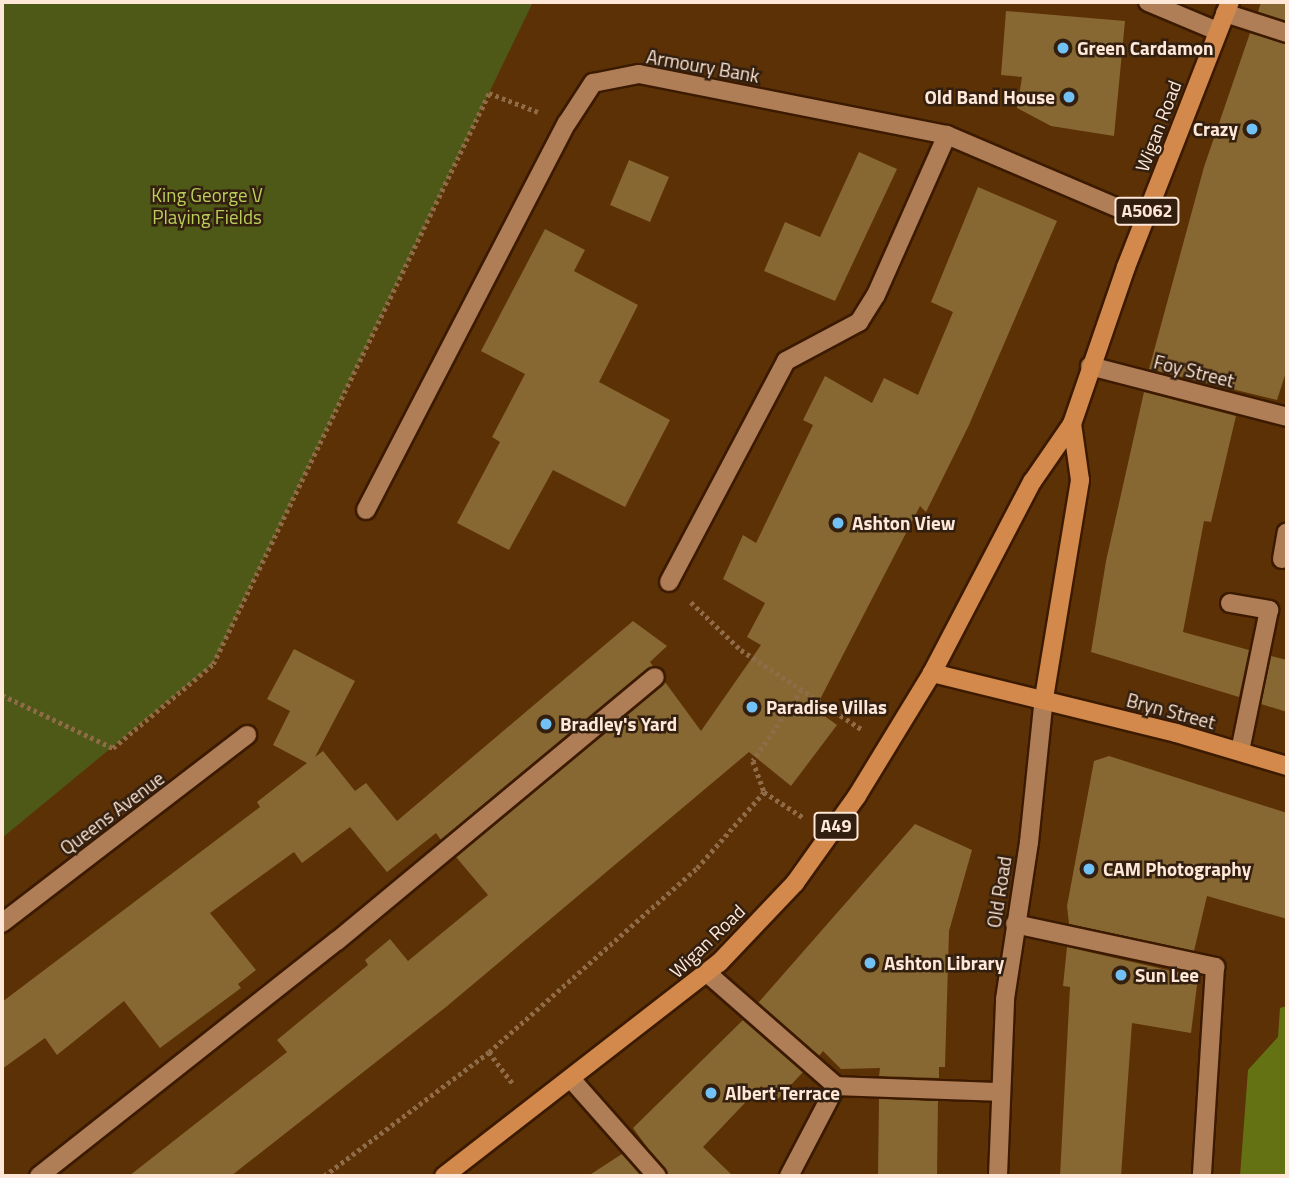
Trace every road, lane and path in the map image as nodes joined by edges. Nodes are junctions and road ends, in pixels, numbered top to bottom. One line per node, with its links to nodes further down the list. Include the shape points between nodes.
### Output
1 (1148, 2): 3 (street)
2 (1228, 8): 3 (main road, Wigan Road / A5062); 4 (street)
3 (1217, 31): 7 (main road, Wigan Road / A5062)
4 (1287, 33)
5 (567, 123): 6 (street, Armoury Bank, via 593,83 639,74); 11 (street, Armoury Bank); 19 (path, via 489,93 212,664 113,748)
6 (947, 135): 7 (street, Armoury Bank); 14 (street, via 876,295 859,322 786,360)
7 (1144, 219): 8 (main road, Wigan Road / A5062)
8 (1090, 366): 9 (street, Foy Street); 10 (main road, Wigan Road / A5062)
9 (1287, 417)
10 (1072, 424): 16 (main road, Wigan Road / A5062, via 1032,481); 20 (main road, Wigan Road / A5062, via 1080,480)
11 (366, 510)
12 (1287, 532): 13 (street)
13 (1284, 559)
14 (670, 582): 18 (path, via 741,650)
15 (1230, 603): 23 (street, via 1269,610)
16 (932, 673): 20 (main road); 22 (main road, Wigan Road / A49)
17 (655, 677): 35 (street, via 338,941)
18 (802, 690): 22 (path); 25 (path, via 753,761)
19 (2, 695)
20 (1044, 698): 23 (main road, Bryn Street); 28 (street, Old Road)
21 (247, 735): 27 (street, Queens Avenue)
22 (888, 746): 29 (main road, Wigan Road / A49, via 795,883)
23 (1240, 751): 24 (main road, Bryn Street)
24 (1287, 766)
25 (764, 792): 26 (path); 30 (path, via 697,868)
26 (792, 810)
27 (2, 923)
28 (1015, 924): 33 (street, Old Road, via 1004,999); 41 (street, via 1215,967)
29 (708, 973): 31 (main road, Wigan Road / A49); 32 (street)
30 (489, 1052): 34 (path); 36 (path)
31 (572, 1080): 34 (main road, Wigan Road / A49); 38 (street)
32 (836, 1086): 33 (street); 39 (street)
33 (1001, 1091): 40 (street, Old Road)
34 (531, 1111): 37 (main road, Wigan Road / A49)
35 (39, 1176)
36 (324, 1176)
37 (444, 1176)
38 (657, 1176)
39 (789, 1176)
40 (998, 1176)
41 (1202, 1176)

